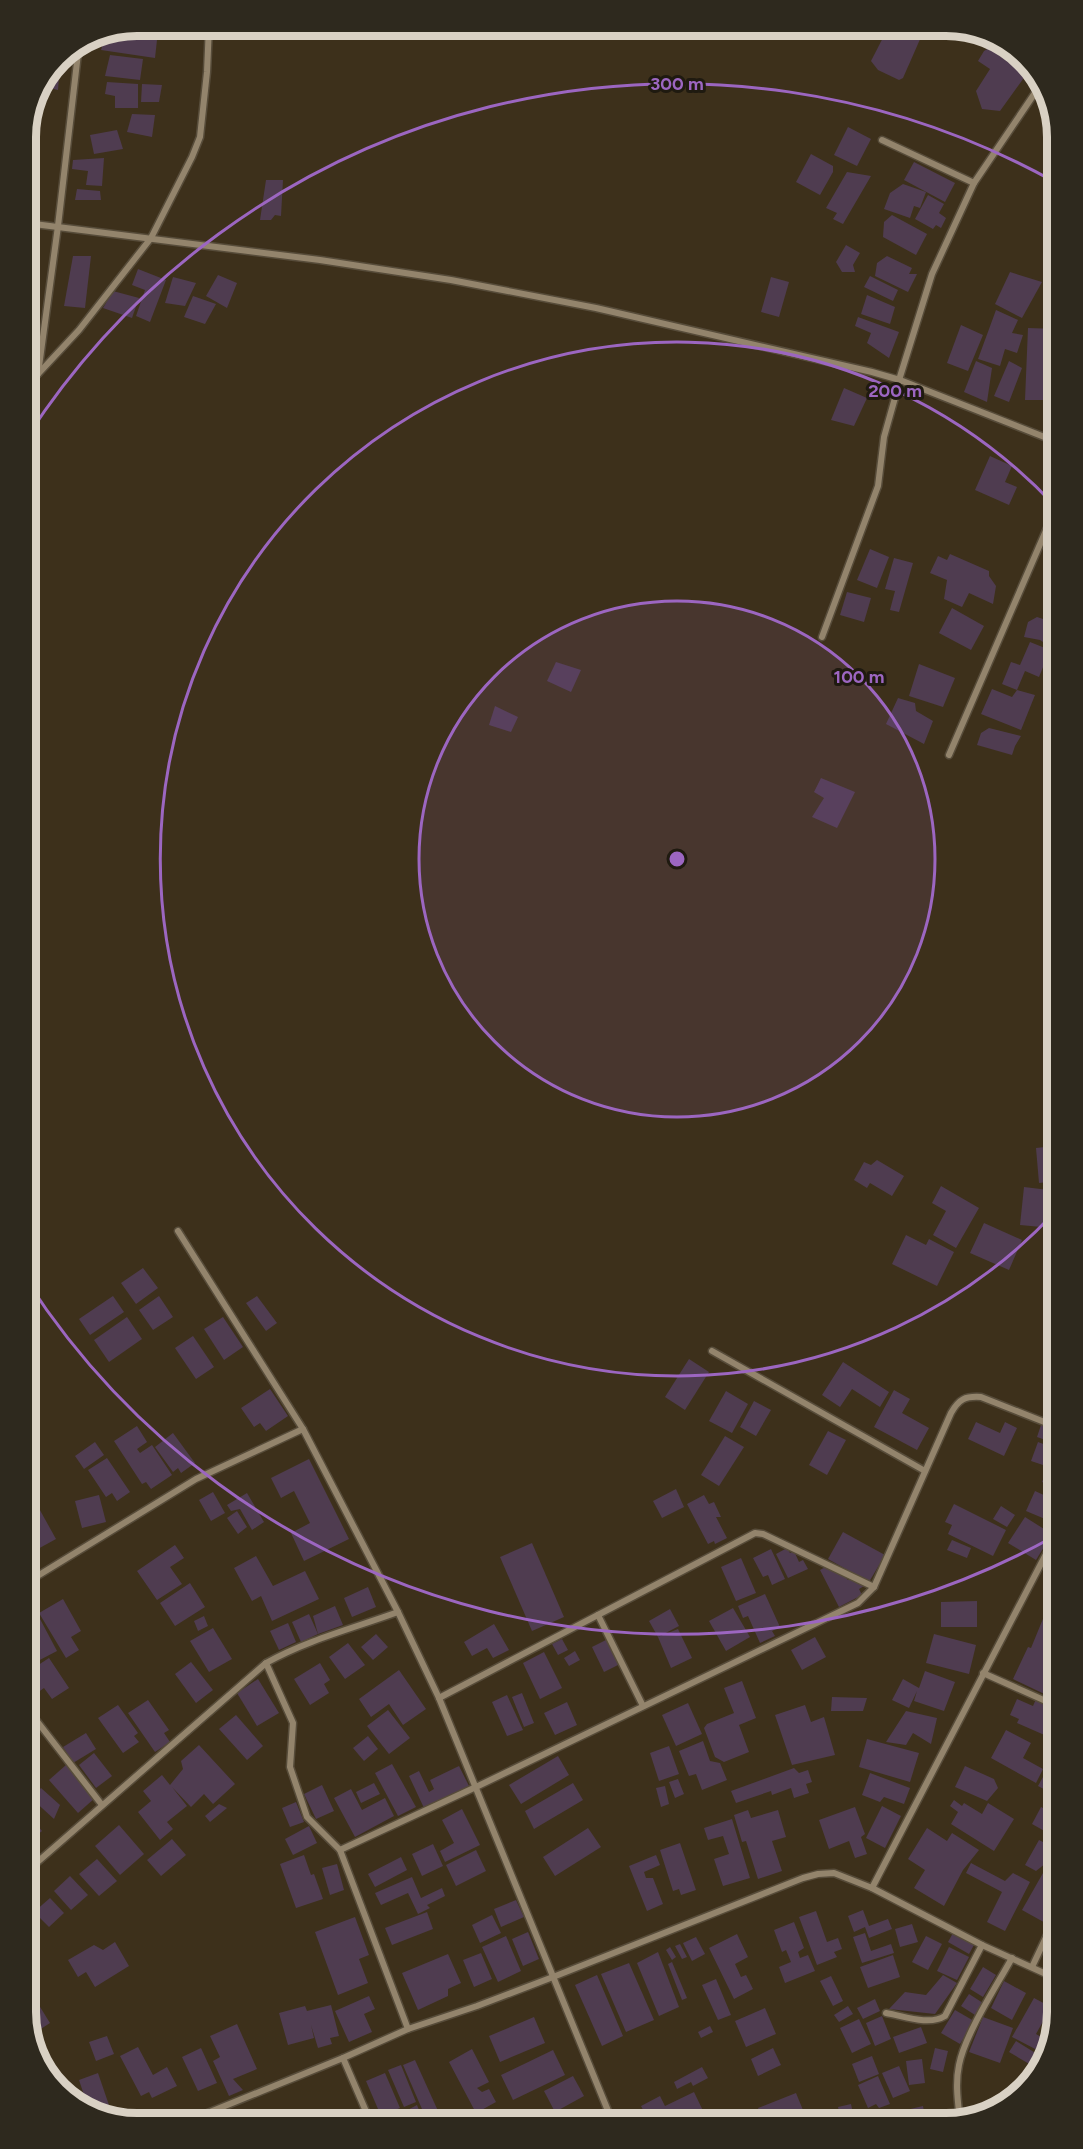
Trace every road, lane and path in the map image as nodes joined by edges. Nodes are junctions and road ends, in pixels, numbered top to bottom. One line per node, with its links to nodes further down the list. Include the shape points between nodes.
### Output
1 (208, 36): 8 (street, via 200,137)
2 (78, 56): 7 (street)
3 (1036, 92): 5 (street)
4 (882, 140): 5 (street)
5 (974, 183): 10 (street, via 932,274)
6 (36, 224): 7 (street)
7 (58, 226): 8 (street); 9 (street)
8 (151, 238): 9 (street, via 79,330); 10 (street, via 320,260 596,308)
9 (38, 374)
10 (899, 380): 11 (street); 13 (street, via 884,437 878,486)
11 (1047, 438)
12 (1047, 530): 14 (street)
13 (822, 637)
14 (949, 755)
15 (178, 1231): 18 (street)
16 (712, 1351): 19 (street)
17 (1047, 1423): 19 (street, via 981,1397 962,1398 951,1413)
18 (303, 1429): 21 (street, via 196,1479); 23 (street)
19 (925, 1471): 22 (street)
20 (1047, 1554): 26 (street)
21 (36, 1577)
22 (874, 1587): 24 (street, via 755,1533); 29 (street, via 845,1610)
23 (398, 1612): 25 (street, via 308,1643); 27 (street)
24 (598, 1615): 27 (street); 29 (street)
25 (267, 1663): 32 (street); 33 (street, via 293,1723 290,1767 307,1817)
26 (983, 1673): 28 (street); 35 (street)
27 (439, 1698): 31 (street)
28 (1047, 1702)
29 (643, 1706): 31 (street)
30 (36, 1720): 32 (street)
31 (476, 1787): 33 (street); 41 (street)
32 (102, 1805): 34 (street)
33 (340, 1850): 43 (street)
34 (36, 1863)
35 (872, 1887): 37 (street); 41 (street, via 834,1873 803,1878)
36 (1047, 1936): 39 (street)
37 (982, 1945): 38 (street); 42 (street, via 941,2019 929,2021)
38 (1012, 1958): 39 (street); 45 (street, via 969,2037 959,2064)
39 (1032, 1967): 40 (street)
40 (1047, 1974)
41 (553, 1977): 43 (street); 48 (street)
42 (886, 2013)
43 (408, 2029): 44 (street)
44 (344, 2058): 46 (street); 47 (street)
45 (959, 2112)
46 (208, 2113)
47 (367, 2113)
48 (609, 2113)

